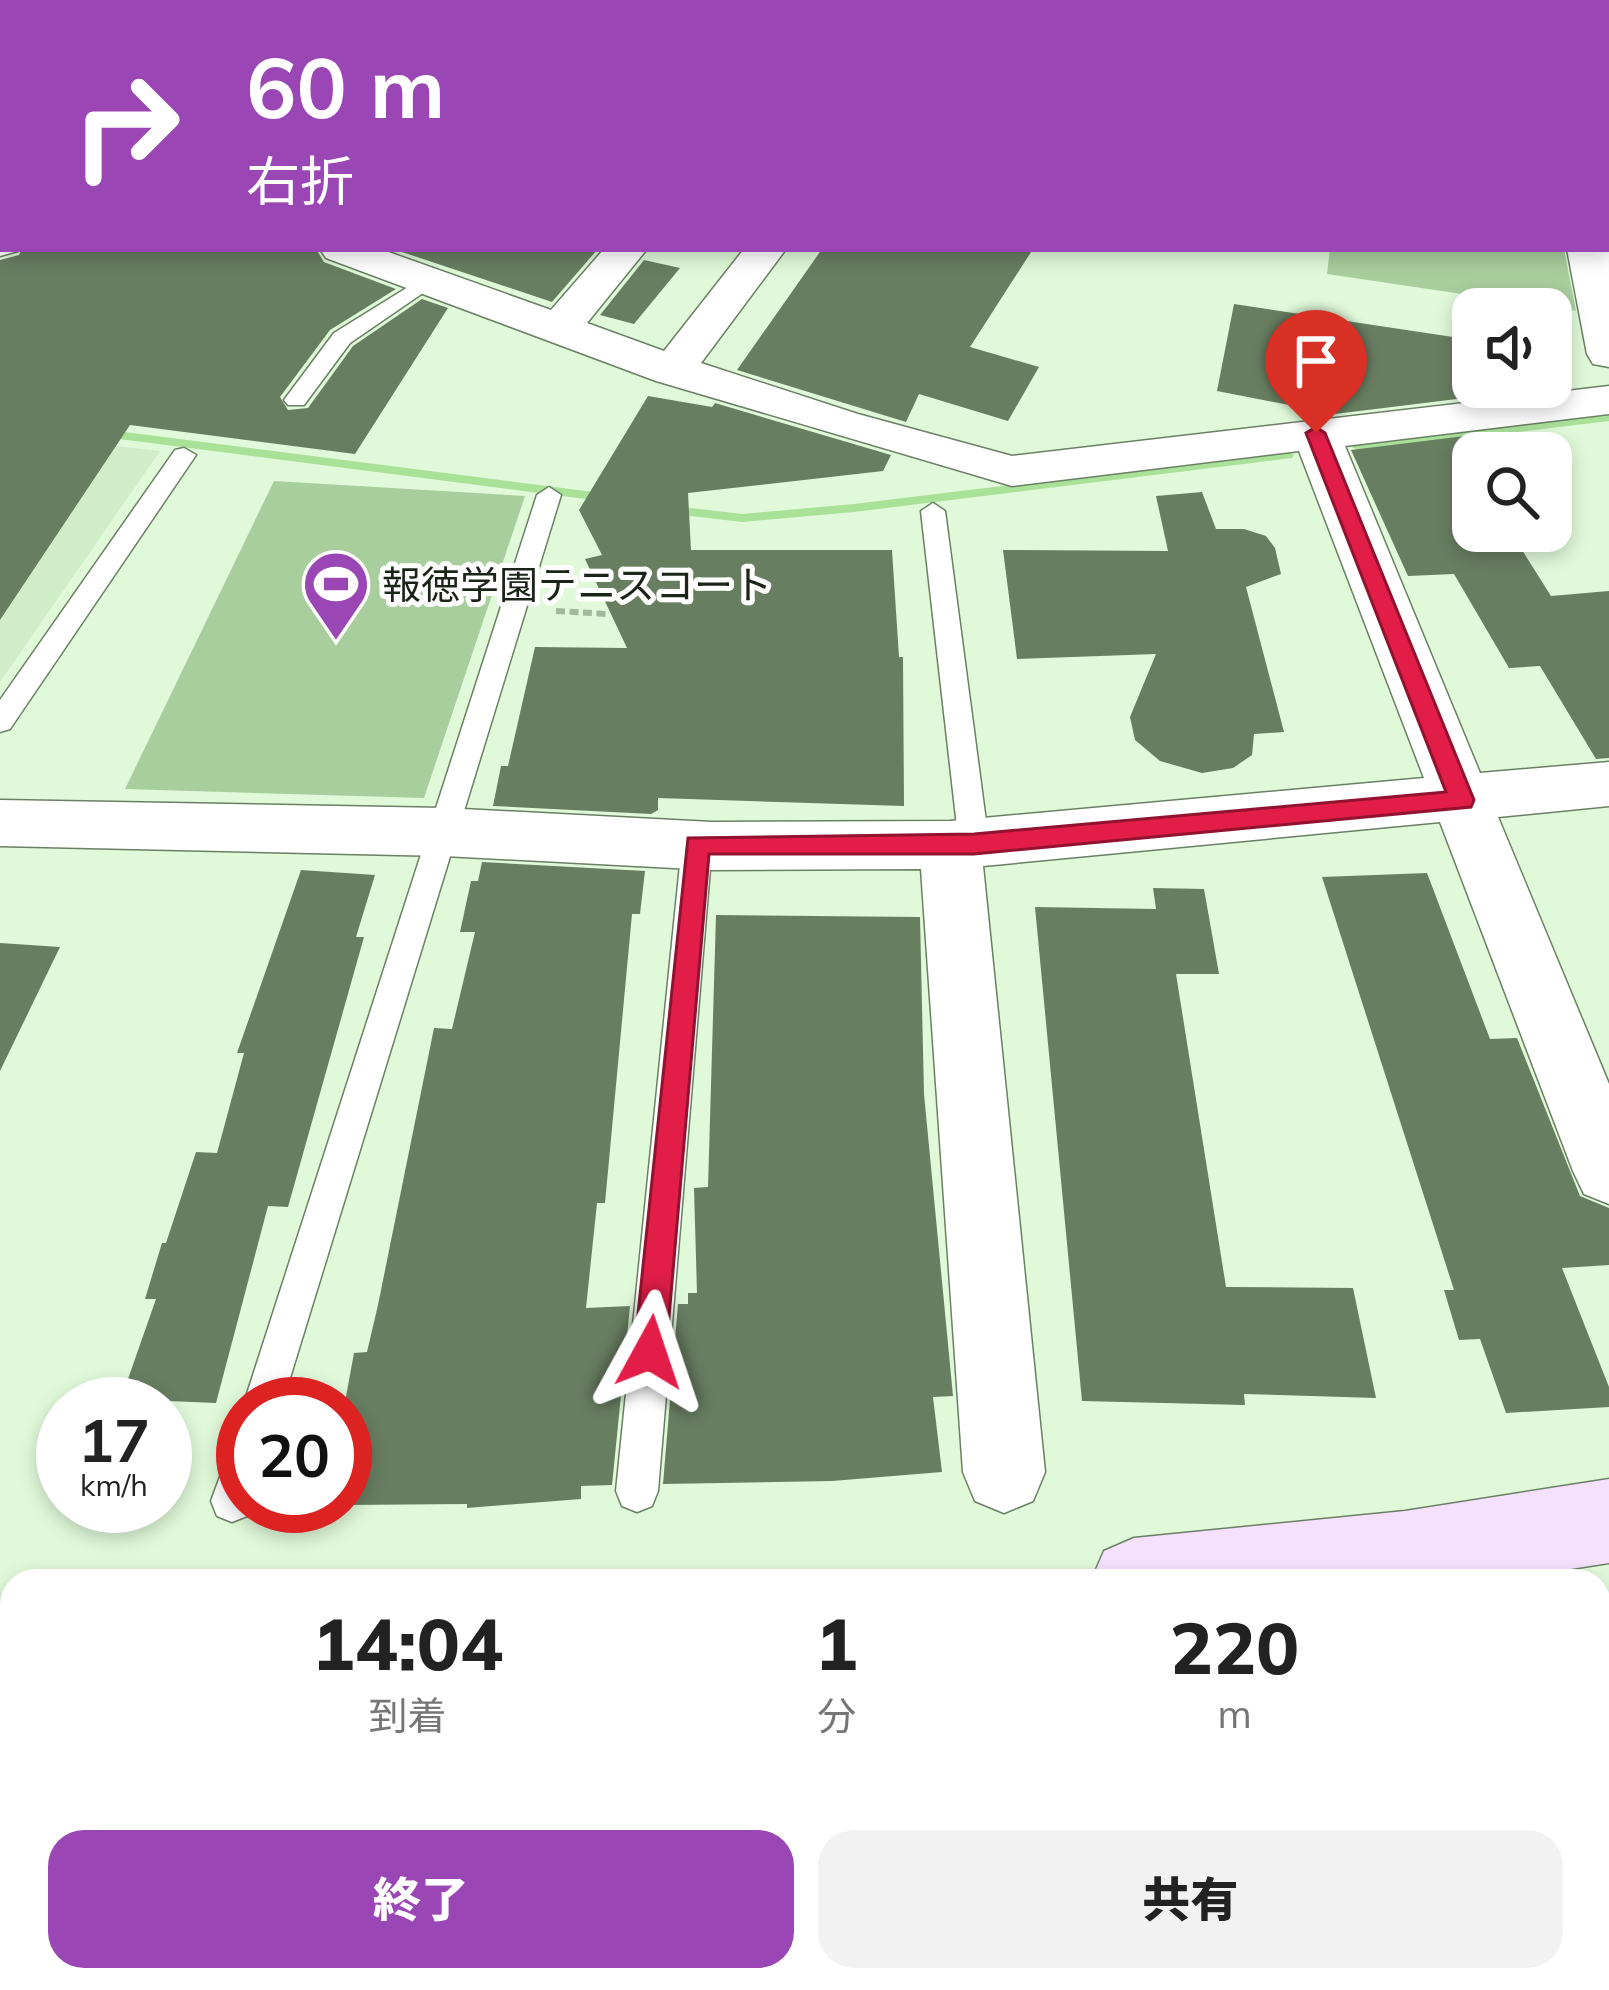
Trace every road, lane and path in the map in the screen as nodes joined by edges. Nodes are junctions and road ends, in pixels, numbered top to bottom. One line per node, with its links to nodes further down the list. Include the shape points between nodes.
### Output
1 (350, 252): 6 (street)
2 (457, 252): 6 (street)
3 (623, 252): 7 (street)
4 (763, 252): 9 (street)
5 (1589, 252): 8 (street)
6 (429, 280): 7 (street); 10 (lane, via 341,338)
7 (561, 326): 9 (street)
8 (1609, 354)
9 (672, 371): 12 (street, via 1012,471)
10 (296, 400)
11 (1609, 400): 12 (street)
12 (1316, 433): 18 (street)
13 (184, 455): 16 (lane)
14 (549, 495): 20 (lane)
15 (933, 511): 22 (lane)
16 (0, 722)
17 (1609, 784): 18 (street)
18 (1462, 800): 22 (street); 23 (street)
19 (0, 823): 20 (street)
20 (444, 832): 21 (street); 24 (lane)
21 (697, 844): 22 (street); 26 (lane)
22 (962, 845): 25 (street)
23 (1609, 1171)
24 (271, 1377)
25 (1004, 1472)
26 (638, 1491)
27 (1609, 1521): 28 (main road)
28 (1251, 1569)

